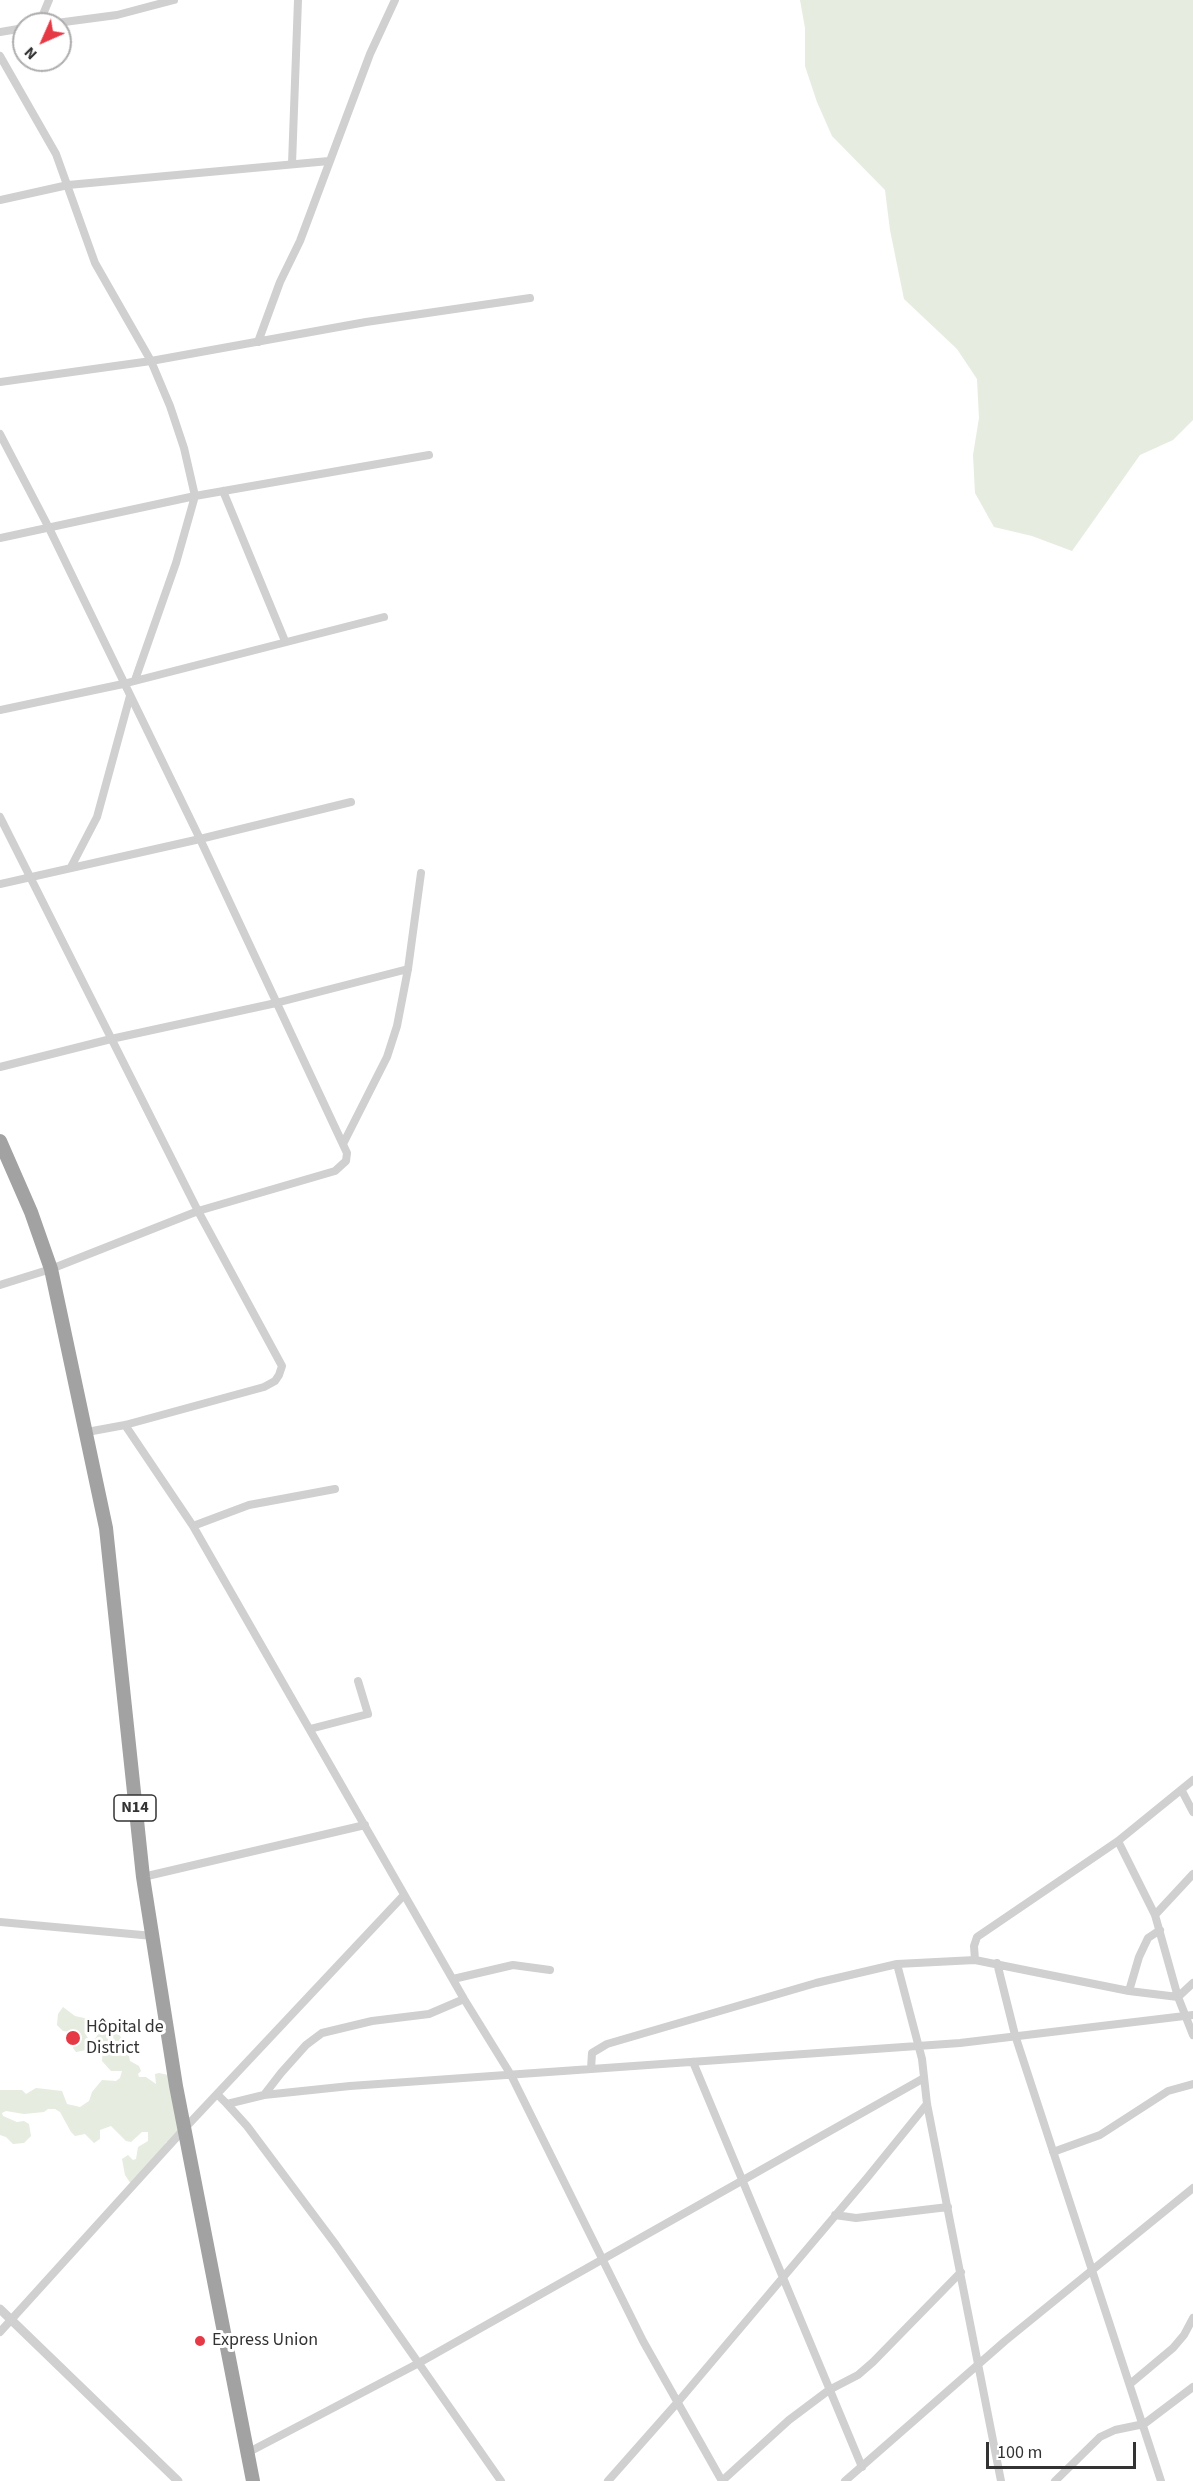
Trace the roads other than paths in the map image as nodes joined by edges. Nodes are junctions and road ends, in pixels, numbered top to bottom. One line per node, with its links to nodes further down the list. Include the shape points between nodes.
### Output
1 (174, 0): 4 (street, via 117,15)
2 (298, 0): 7 (street)
3 (395, 0): 6 (street)
4 (72, 21)
5 (0, 56): 8 (street, via 56,154)
6 (329, 161): 7 (street); 11 (street)
7 (292, 165): 8 (street)
8 (68, 185): 9 (street); 12 (street, via 95,263)
9 (0, 200)
10 (531, 298): 11 (street)
11 (258, 342): 12 (street)
12 (151, 361): 13 (street); 17 (street, via 181,438)
13 (0, 382)
14 (0, 434): 18 (street)
15 (429, 455): 16 (street)
16 (223, 490): 17 (street); 21 (street)
17 (195, 496): 18 (street); 22 (street)
18 (50, 528): 19 (street); 23 (street)
19 (0, 538)
20 (384, 617): 21 (street)
21 (285, 641): 22 (street)
22 (135, 680): 23 (street)
23 (123, 684): 24 (street); 25 (street)
24 (130, 696): 28 (street); 29 (street, via 97,817)
25 (0, 710)
26 (351, 802): 28 (street)
27 (0, 817): 31 (street)
28 (200, 839): 29 (street); 34 (street)
29 (71, 867): 31 (street)
30 (421, 873): 33 (street)
31 (30, 876): 32 (street); 35 (street)
32 (0, 884)
33 (408, 969): 34 (street); 38 (street, via 387,1057)
34 (276, 1004): 35 (street); 38 (street)
35 (111, 1039): 36 (street); 39 (street)
36 (0, 1067)
37 (0, 1141): 40 (highway, N14)
38 (343, 1144): 39 (street, via 346,1161 335,1171)
39 (198, 1211): 40 (street); 42 (street, via 282,1366 279,1375 264,1387)
40 (51, 1269): 41 (street); 43 (highway, N14)
41 (0, 1285)
42 (125, 1425): 43 (street); 45 (street)
43 (87, 1432): 54 (highway, N14, via 106,1528)
44 (335, 1490): 45 (street, via 249,1505)
45 (194, 1526): 47 (street)
46 (358, 1681): 47 (street, via 368,1714)
47 (310, 1730): 51 (street)
48 (1193, 1780): 49 (street)
49 (1182, 1791): 50 (street); 52 (street)
50 (1193, 1812)
51 (365, 1825): 54 (street); 55 (street)
52 (1118, 1841): 56 (street); 60 (street, via 977,1936)
53 (1193, 1874): 56 (street)
54 (143, 1877): 59 (highway, N14)
55 (404, 1895): 64 (street); 78 (street)
56 (1155, 1915): 58 (street)
57 (0, 1922): 59 (street)
58 (1160, 1930): 66 (street, via 1148,1938); 67 (street)
59 (153, 1935): 82 (highway, N14)
60 (975, 1960): 61 (street); 62 (street)
61 (997, 1963): 66 (street); 70 (street)
62 (897, 1964): 72 (street); 74 (street, via 816,1983 607,2044 592,2053)
63 (550, 1970): 64 (street, via 513,1965)
64 (453, 1979): 68 (street)
65 (1193, 1983): 67 (street)
66 (1129, 1991): 67 (street)
67 (1178, 1997): 69 (street)
68 (464, 1999): 75 (street); 79 (street, via 414,2018 372,2021 322,2033 306,2045)
69 (1189, 2016): 70 (street); 71 (street)
70 (1015, 2035): 72 (street); 83 (street)
71 (1193, 2035)
72 (919, 2046): 73 (street); 76 (street)
73 (693, 2062): 74 (street); 84 (street)
74 (591, 2069): 75 (street)
75 (511, 2075): 79 (street); 88 (street)
76 (924, 2078): 81 (street); 84 (street)
77 (1193, 2084): 83 (street, via 1168,2091 1100,2135)
78 (218, 2095): 80 (street); 82 (street)
79 (264, 2096): 80 (street)
80 (227, 2104): 96 (street, via 324,2229)
81 (927, 2104): 86 (street); 87 (street)
82 (185, 2128): 94 (street); 103 (highway, N14)
83 (1053, 2152): 89 (street)
84 (742, 2180): 88 (street); 91 (street)
85 (1193, 2188): 89 (street)
86 (948, 2207): 87 (street, via 856,2218); 90 (street)
87 (835, 2216): 91 (street)
88 (601, 2260): 96 (street); 101 (street)
89 (1093, 2271): 97 (street); 98 (street)
90 (961, 2272): 97 (street); 100 (street, via 873,2362)
91 (782, 2276): 100 (street); 101 (street)
92 (0, 2309): 94 (street)
93 (1193, 2318): 98 (street, via 1173,2348)
94 (10, 2319): 95 (street); 105 (street)
95 (0, 2332)
96 (417, 2364): 103 (street); 107 (street)
97 (977, 2368): 104 (street); 111 (street)
98 (1130, 2384): 102 (street)
99 (1193, 2387): 102 (street)
100 (829, 2390): 104 (street); 109 (street, via 789,2420)
101 (677, 2403): 108 (street); 109 (street)
102 (1144, 2424): 112 (street, via 1100,2437); 113 (street)
103 (247, 2453): 106 (highway, N14)
104 (861, 2467): 110 (street)
105 (178, 2481)
106 (254, 2481)
107 (501, 2481)
108 (608, 2481)
109 (722, 2481)
110 (844, 2481)
111 (1000, 2481)
112 (1054, 2481)
113 (1161, 2481)

